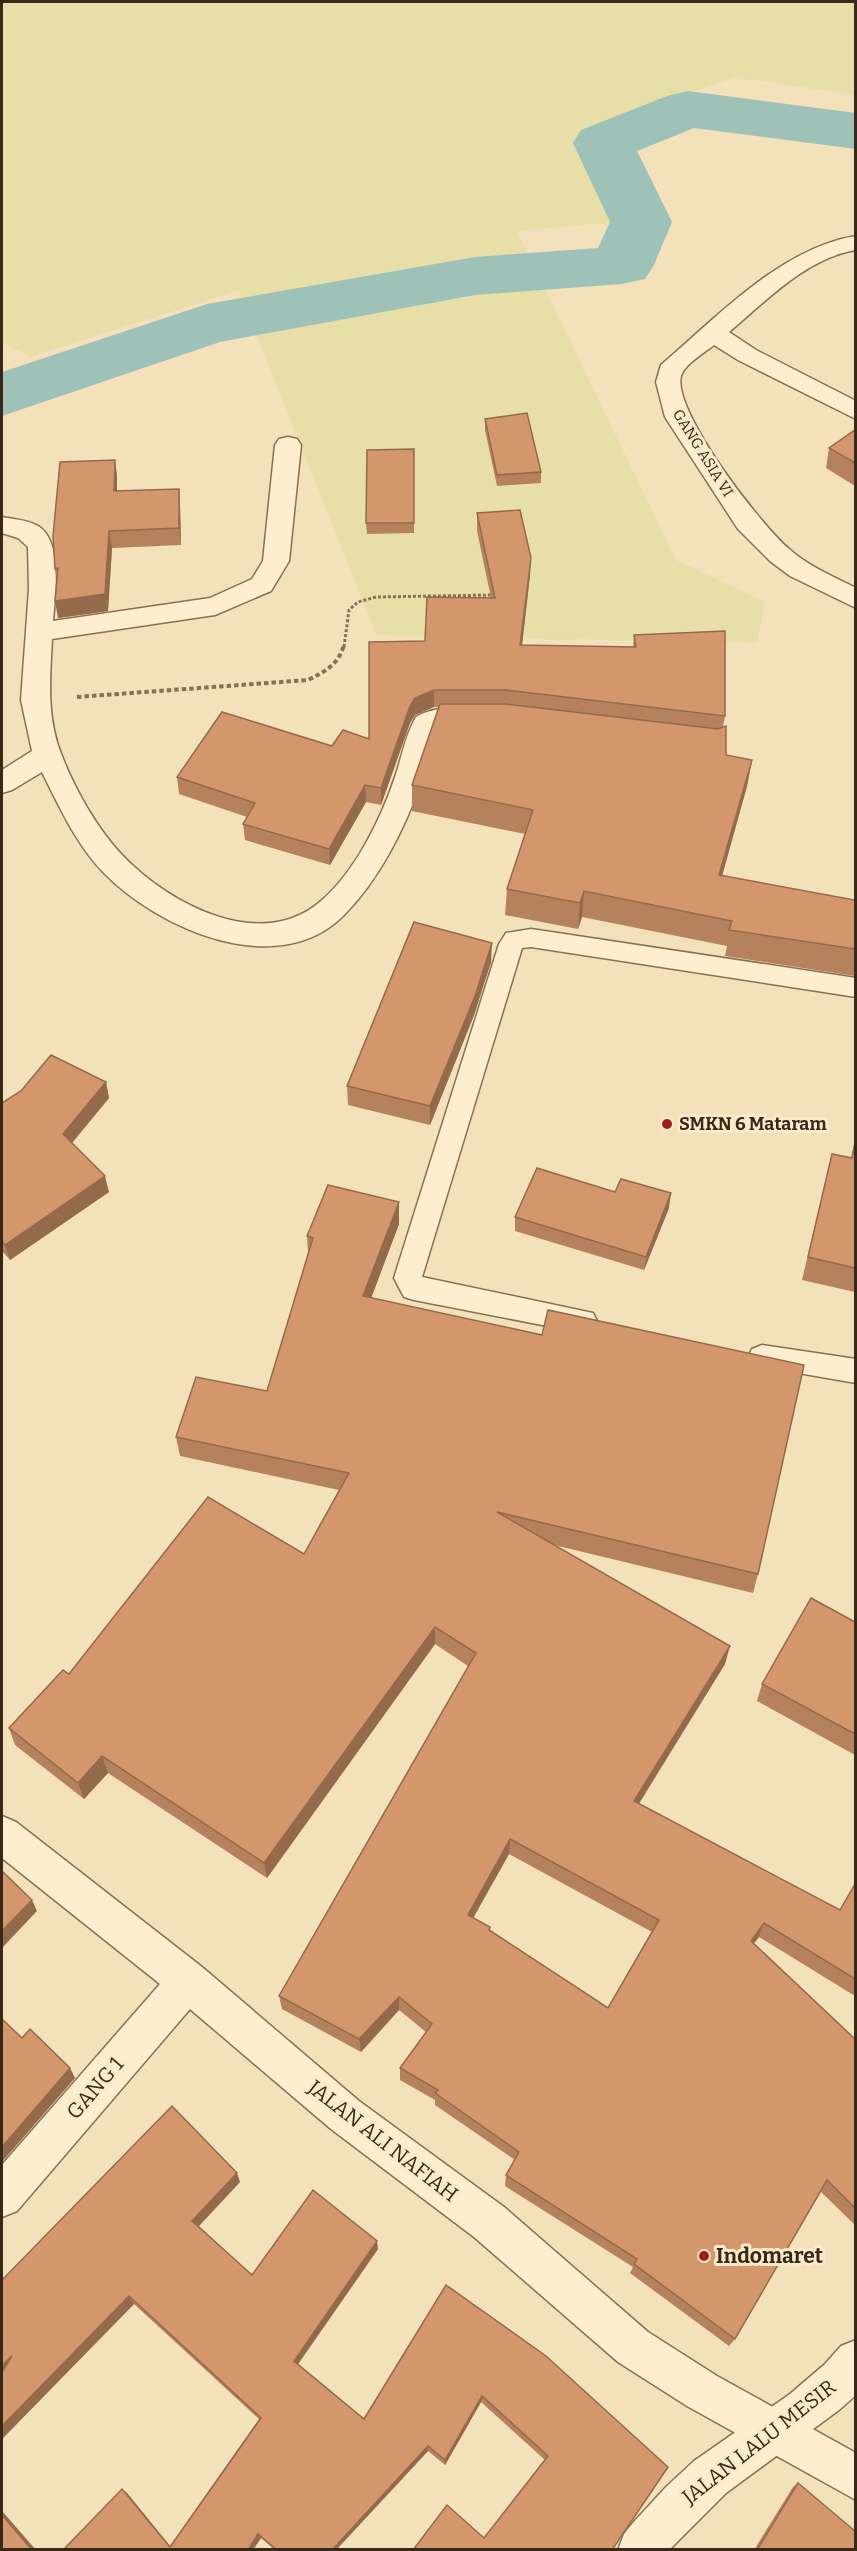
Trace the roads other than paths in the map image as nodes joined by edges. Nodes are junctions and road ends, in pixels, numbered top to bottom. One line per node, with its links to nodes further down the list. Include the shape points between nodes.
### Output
1 (855, 243): 2 (street, via 841,244 809,257)
2 (713, 333): 3 (street); 6 (street, GANG ASIA VI, via 670,370 668,382 677,417 762,540 799,570)
3 (855, 411)
4 (288, 446): 7 (street, via 276,561 262,585 215,606)
5 (2, 525): 7 (street, via 27,531 40,548)
6 (855, 599)
7 (39, 632): 9 (street, via 35,700)
8 (504, 719): 9 (street, via 434,719 426,724 404,793 361,872 331,910 291,932 265,937 211,925 142,891 85,827)
9 (47, 755): 10 (street)
10 (2, 783)
11 (855, 988): 12 (lane, via 531,938 515,940 408,1278 414,1288)
12 (610, 1326)
13 (736, 1352): 14 (lane)
14 (855, 1371)
15 (2, 1835): 16 (street, JALAN ALI NAFIAH)
16 (188, 1981): 17 (street, GANG 1); 19 (street, JALAN ALI NAFIAH, via 345,2115 489,2222 633,2347)
17 (2, 2196)
18 (855, 2361): 19 (street, JALAN LALU MESIR, via 822,2397)
19 (776, 2432): 20 (street, JALAN ALI NAFIAH); 21 (street, JALAN LALU MESIR, via 709,2477)
20 (855, 2478)
21 (640, 2550)

